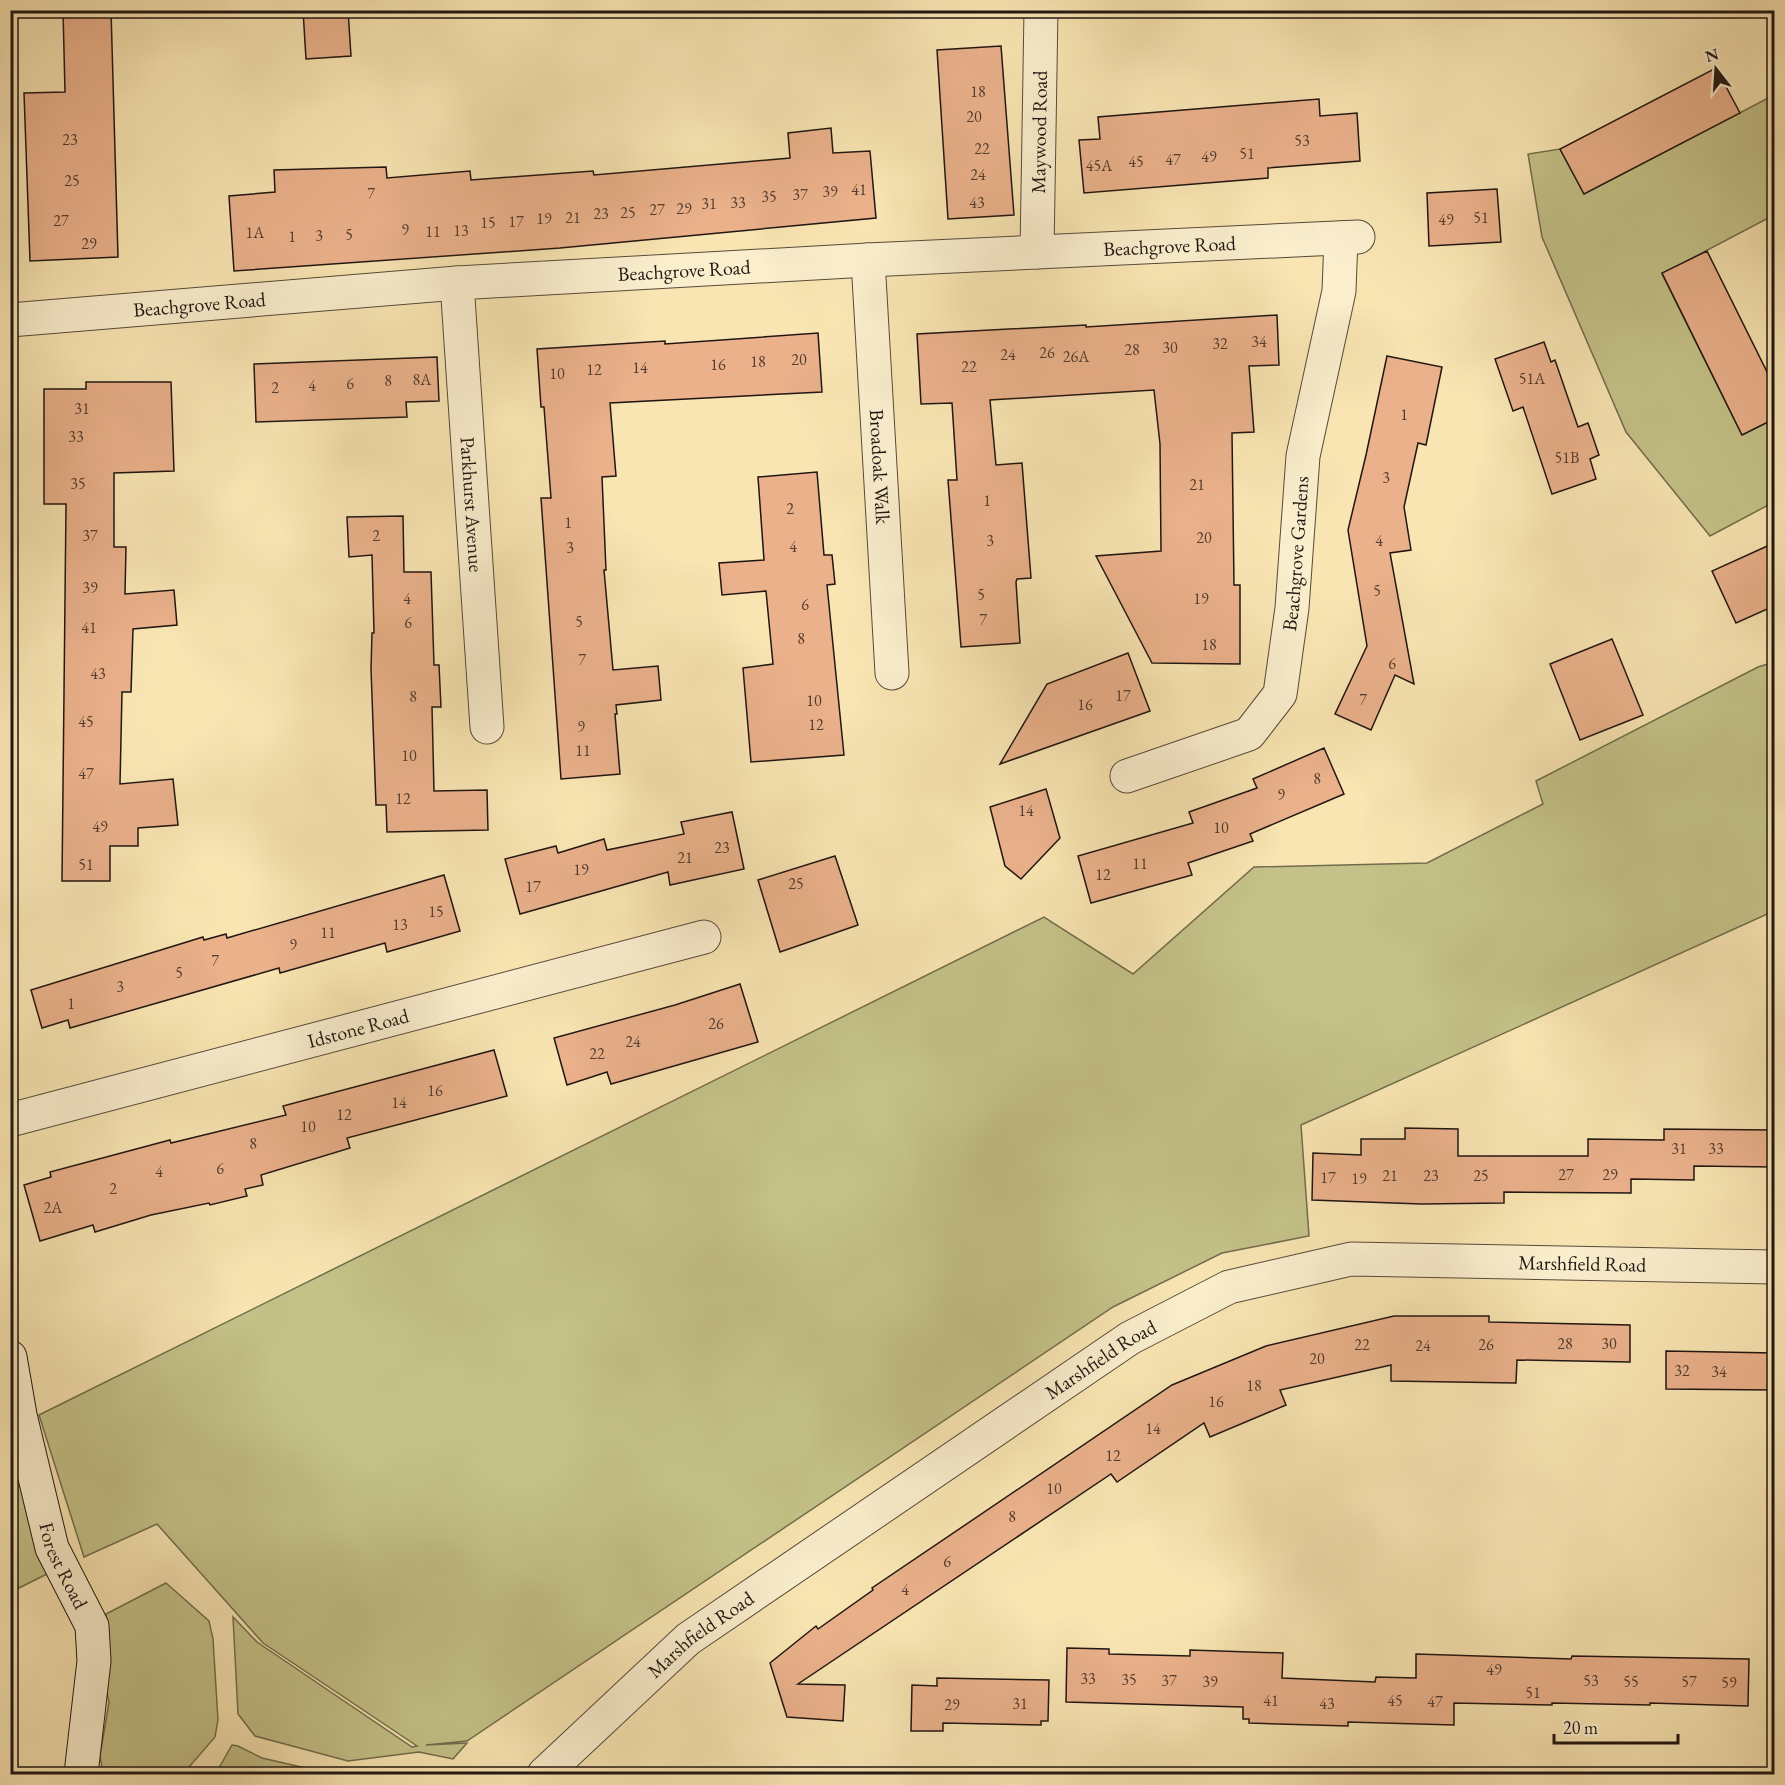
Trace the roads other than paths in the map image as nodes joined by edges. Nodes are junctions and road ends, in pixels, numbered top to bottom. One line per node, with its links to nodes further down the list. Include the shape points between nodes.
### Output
1 (1041, 10): 3 (street, Maywood Road)
2 (1350, 237): 3 (street, Beachgrove Road); 9 (street, Beachgrove Gardens, via 1304,456 1292,608 1280,694 1249,734)
3 (1037, 252): 4 (street, Beachgrove Road)
4 (868, 260): 5 (street, Beachgrove Road); 7 (street, Broadoak Walk)
5 (457, 283): 6 (street, Beachgrove Road); 8 (street, Parkhurst Avenue)
6 (10, 320)
7 (892, 673)
8 (487, 727)
9 (1127, 776)
10 (705, 937): 11 (street, Idstone Road)
11 (10, 1120)
12 (1774, 1267): 15 (street, Marshfield Road, via 1351,1259 1228,1287 1130,1338 688,1639)
13 (10, 1357): 14 (street, Forest Road, via 52,1548 92,1626 94,1661)
14 (81, 1774)
15 (544, 1774)

